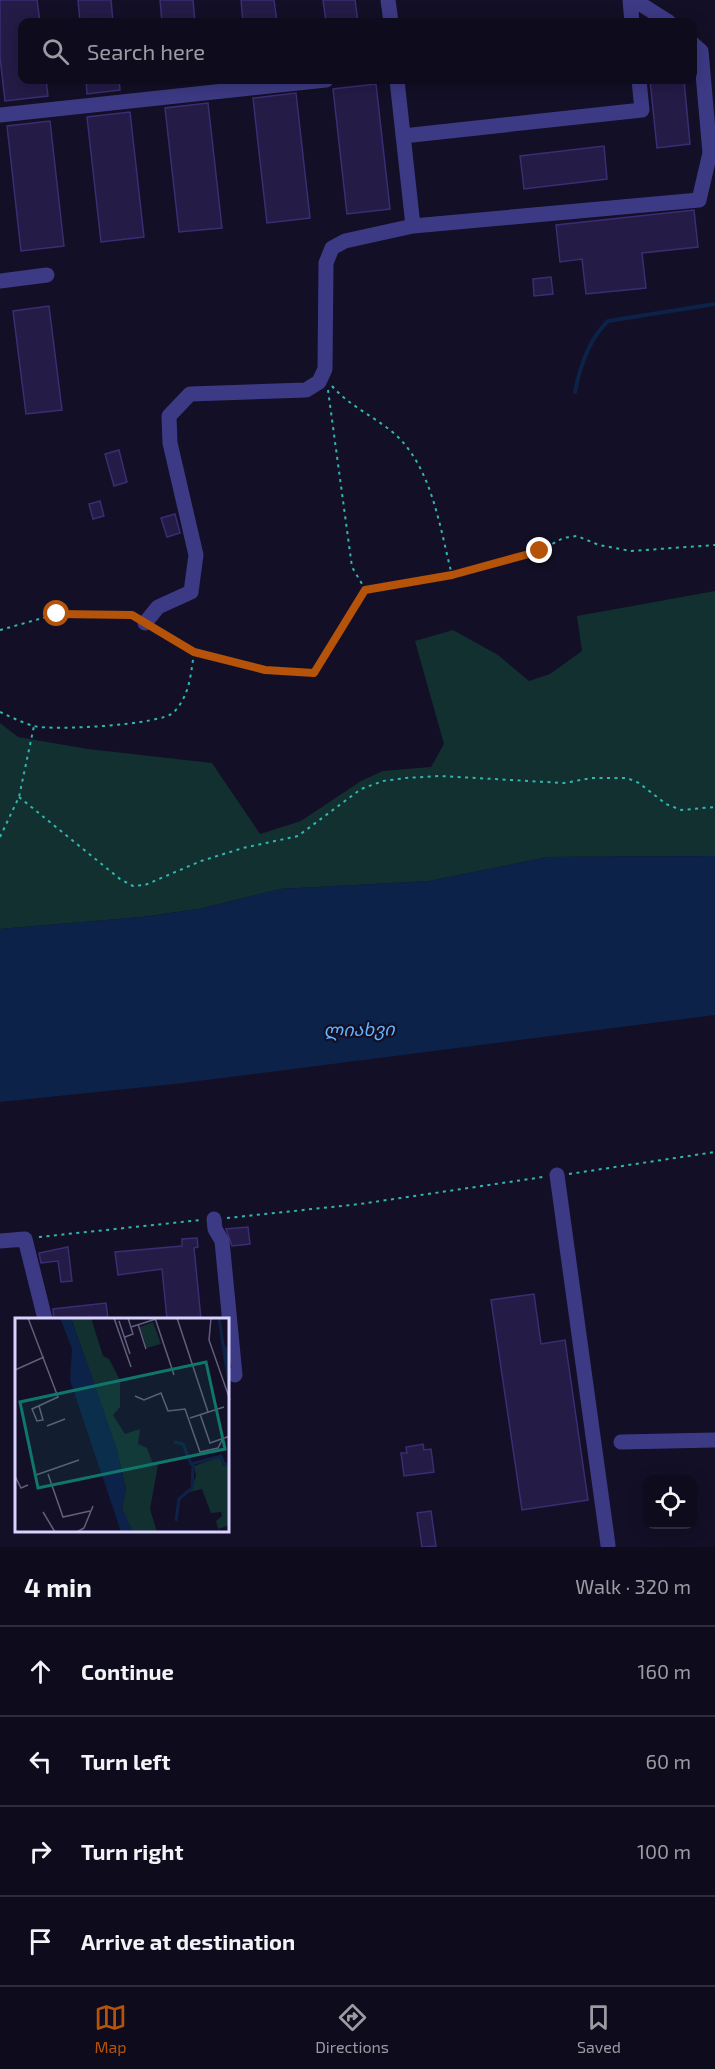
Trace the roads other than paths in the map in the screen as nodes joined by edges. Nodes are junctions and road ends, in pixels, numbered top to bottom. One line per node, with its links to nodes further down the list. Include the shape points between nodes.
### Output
1 (388, 0): 3 (street)
2 (632, 0): 4 (street); 5 (street)
3 (390, 18)
4 (632, 18)
5 (662, 18)
6 (697, 47): 12 (street, via 701,51 710,153 699,200)
7 (289, 84): 10 (street)
8 (397, 84): 11 (street)
9 (639, 84): 11 (street, via 642,110)
10 (0, 115)
11 (403, 136): 12 (street)
12 (413, 226): 15 (street, via 345,241 332,248 326,263 325,369 318,382 306,390 190,394 169,416 170,443 196,555 191,592 158,607)
13 (47, 275): 14 (street)
14 (0, 280)
15 (145, 623)
16 (557, 1175): 25 (street)
17 (214, 1219): 20 (street, via 222,1241)
18 (0, 1241): 19 (street, via 25,1239)
19 (45, 1318)
20 (229, 1318)
21 (230, 1323): 22 (street)
22 (235, 1375)
23 (715, 1440): 24 (street)
24 (621, 1442)
25 (608, 1545)

